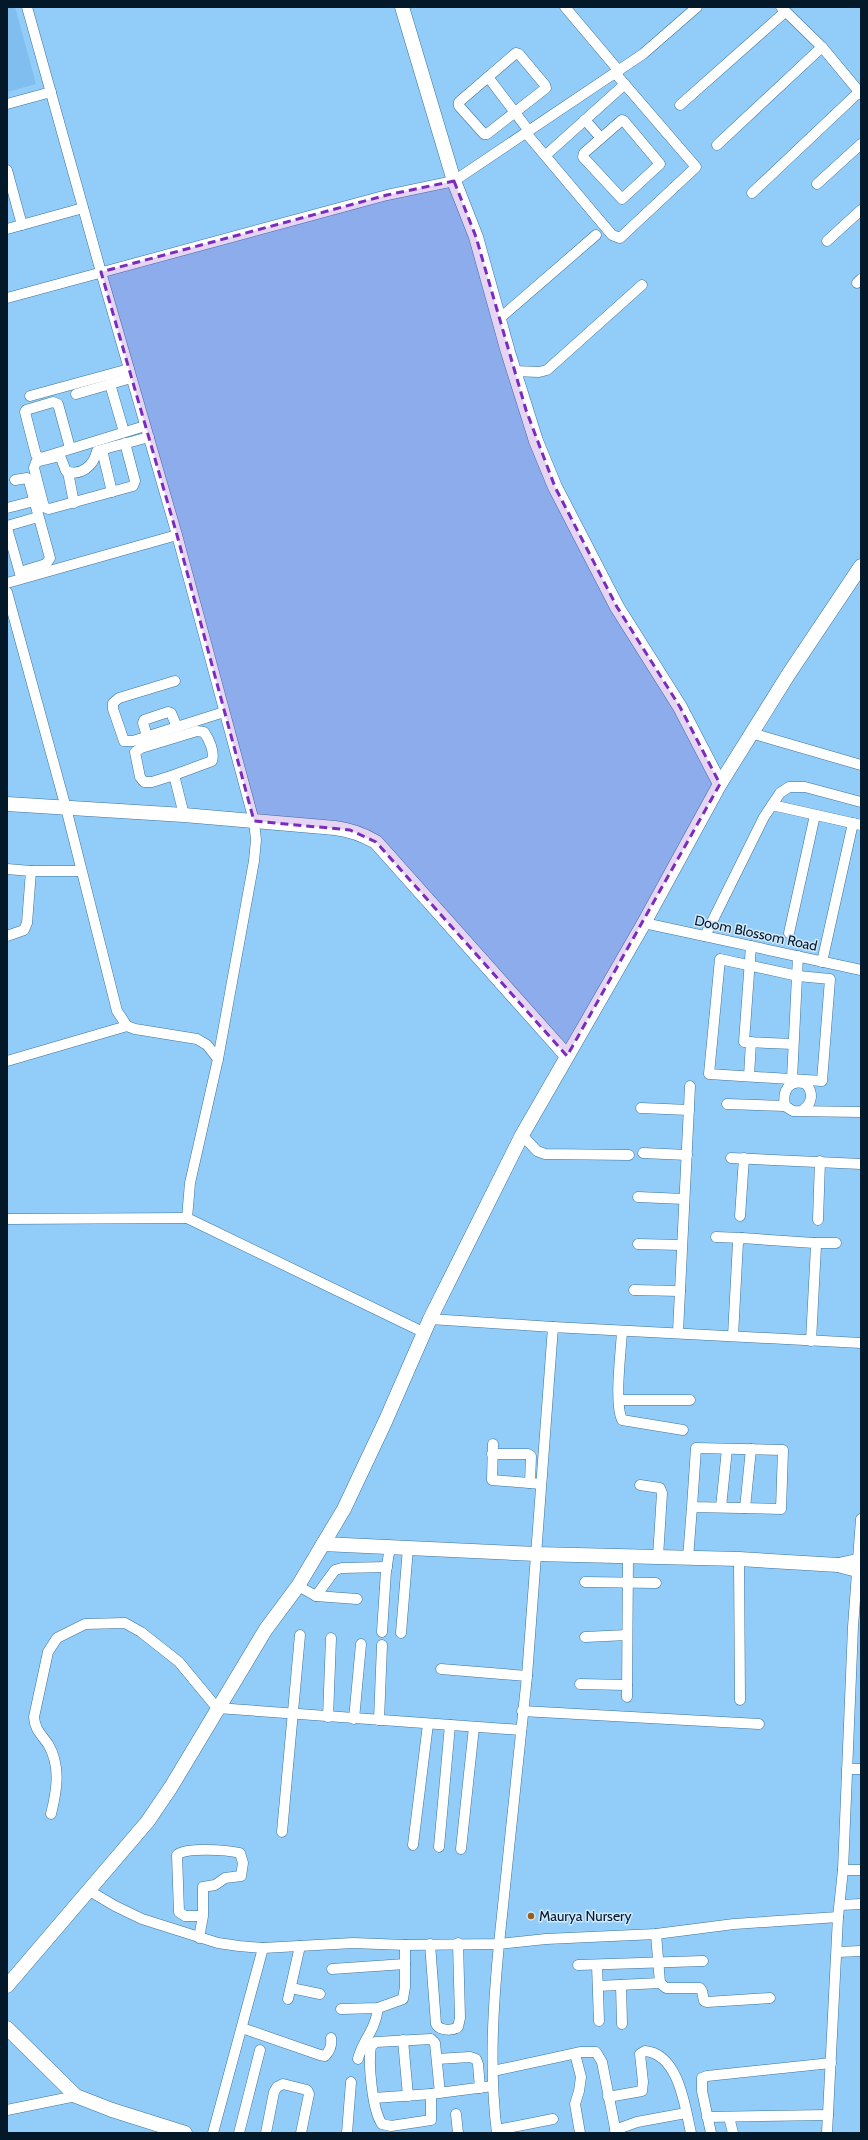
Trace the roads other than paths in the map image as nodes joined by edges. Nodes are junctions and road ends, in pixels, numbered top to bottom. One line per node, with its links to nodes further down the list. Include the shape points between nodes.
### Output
1 (27, 7): 10 (street)
2 (402, 7): 22 (street)
3 (565, 7): 7 (street)
4 (697, 7): 7 (street, via 643,54)
5 (783, 10): 6 (street); 13 (street)
6 (822, 47): 11 (street); 19 (street)
7 (617, 72): 9 (street); 16 (street)
8 (488, 77): 14 (street); 14 (street, via 459,102 460,106 485,134); 14 (street, via 517,52 545,85 545,90)
9 (625, 84): 15 (street); 20 (street, via 696,167 627,232 620,238 612,235)
10 (51, 92): 12 (street); 25 (street)
11 (860, 93): 24 (street)
12 (7, 104)
13 (680, 105)
14 (516, 112): 16 (street)
15 (585, 120): 17 (street); 20 (street)
16 (527, 132): 20 (street); 22 (street)
17 (601, 138): 17 (street, via 619,122 624,121 660,164 625,199 618,197 583,157 584,153)
18 (861, 144): 23 (street)
19 (717, 145)
20 (546, 155)
21 (7, 170): 27 (street)
22 (454, 181): 31 (street, via 387,195); 34 (street, via 476,237)
23 (817, 184)
24 (752, 193)
25 (83, 208): 27 (street); 31 (street)
26 (861, 210): 30 (street)
27 (22, 225): 28 (street)
28 (7, 229)
29 (596, 234): 34 (street)
30 (827, 241)
31 (101, 272): 33 (street); 36 (street)
32 (642, 285): 35 (street, via 547,370)
33 (7, 298)
34 (499, 319): 35 (street)
35 (514, 371): 66 (street, via 536,441 555,487 617,607 680,707)
36 (130, 373): 37 (street); 39 (street); 40 (street)
37 (110, 384): 38 (street); 41 (street)
38 (76, 394)
39 (30, 396)
40 (145, 426): 41 (street); 42 (street)
41 (124, 432): 44 (street)
42 (149, 437): 43 (street); 54 (street)
43 (124, 443): 45 (street); 48 (street, via 135,484)
44 (70, 448): 44 (street, via 38,457 26,410 53,402 58,404)
45 (102, 450): 46 (street, via 97,451 95,460 89,467); 48 (street)
46 (68, 472): 50 (street); 50 (street, via 58,455 36,462 34,468 46,508)
47 (15, 480): 49 (street, via 27,478)
48 (112, 492): 50 (street)
49 (34, 501): 51 (street); 52 (street)
50 (74, 502)
51 (7, 508)
52 (38, 517): 53 (street); 56 (street, via 50,558 46,564)
53 (7, 527): 56 (street)
54 (177, 535): 56 (street); 60 (street)
55 (861, 566): 62 (street)
56 (20, 575): 57 (street)
57 (7, 583)
58 (7, 592): 70 (street)
59 (175, 681): 63 (street, via 119,698 113,703 124,741)
60 (224, 712): 61 (street); 73 (street)
61 (177, 727): 63 (street); 63 (street, via 171,713 156,716 144,720)
62 (751, 733): 64 (street); 66 (street)
63 (147, 736)
64 (861, 765)
65 (174, 775): 65 (street, via 144,782 138,773 135,752 197,731 204,732 212,750 212,761); 71 (street)
66 (720, 784): 78 (street)
67 (861, 802): 69 (street, via 805,786 794,786 780,793)
68 (7, 804): 70 (street)
69 (772, 805): 72 (street); 81 (street)
70 (66, 808): 71 (street); 77 (street)
71 (184, 815): 73 (street)
72 (815, 815): 74 (street); 79 (street)
73 (254, 822): 91 (street, via 350,830 376,842); 92 (street, via 254,861)
74 (857, 824): 84 (street)
75 (7, 869): 76 (street)
76 (31, 871): 77 (street); 80 (street, via 27,923 24,930 18,934)
77 (81, 871): 88 (street, via 117,1011)
78 (644, 923): 81 (street, Doom Blossom Road); 91 (street)
79 (789, 933)
80 (7, 936)
81 (705, 936): 82 (street, Doom Blossom Road)
82 (751, 946): 83 (street, Doom Blossom Road); 85 (street)
83 (798, 956): 84 (street, Doom Blossom Road); 87 (street)
84 (822, 962): 86 (street, Doom Blossom Road)
85 (750, 966): 87 (street); 89 (street, via 744,1042); 94 (street, via 720,959 709,1074)
86 (861, 969)
87 (798, 976): 90 (street); 95 (street, via 830,979 822,1081)
88 (127, 1026): 92 (street, via 197,1039 207,1045); 93 (street)
89 (751, 1042): 90 (street); 94 (street)
90 (793, 1044): 95 (street)
91 (567, 1056): 103 (street)
92 (218, 1059): 114 (street, via 190,1183)
93 (7, 1061)
94 (749, 1076): 95 (street)
95 (792, 1079)
96 (690, 1086): 100 (street)
97 (727, 1104): 98 (street)
98 (785, 1106): 101 (street, via 793,1111); 101 (street, via 787,1088 795,1082 801,1082 806,1084 811,1093 810,1103)
99 (641, 1108): 100 (street)
100 (689, 1110): 106 (street)
101 (804, 1110): 102 (street)
102 (861, 1112)
103 (522, 1135): 105 (street, via 537,1151 545,1154); 125 (street)
104 (643, 1153): 106 (street)
105 (629, 1155)
106 (686, 1155): 112 (street)
107 (731, 1158): 108 (street)
108 (744, 1158): 109 (street); 113 (street)
109 (820, 1161): 110 (street); 116 (street)
110 (861, 1164)
111 (638, 1197): 112 (street)
112 (684, 1199): 122 (street)
113 (740, 1216)
114 (188, 1218): 115 (street); 129 (street)
115 (7, 1220)
116 (818, 1220)
117 (716, 1237): 118 (street)
118 (742, 1238): 119 (street); 130 (street, via 738,1242)
119 (814, 1243): 120 (street); 131 (street, via 816,1246)
120 (836, 1243)
121 (638, 1244): 122 (street)
122 (682, 1245): 124 (street)
123 (634, 1290): 124 (street)
124 (680, 1292): 128 (street)
125 (430, 1319): 126 (street); 129 (street)
126 (553, 1327): 127 (street); 139 (street)
127 (622, 1331): 128 (street); 133 (street)
128 (678, 1332): 130 (street)
129 (425, 1334): 145 (street, via 344,1509)
130 (733, 1336): 131 (street)
131 (811, 1341): 132 (street)
132 (861, 1344)
133 (619, 1400): 134 (street); 135 (street, via 622,1420)
134 (690, 1400)
135 (683, 1430)
136 (726, 1449): 137 (street); 141 (street, via 696,1448); 142 (street)
137 (751, 1449): 143 (street); 143 (street, via 783,1450 780,1509)
138 (530, 1483): 138 (street, via 531,1456 493,1449 492,1480); 139 (street)
139 (541, 1484): 148 (street)
140 (640, 1485): 150 (street, via 660,1488 662,1493)
141 (692, 1507): 142 (street); 151 (street)
142 (721, 1508): 143 (street)
143 (745, 1508)
144 (861, 1519): 153 (street)
145 (323, 1544): 146 (street); 158 (street)
146 (390, 1548): 147 (street); 154 (street)
147 (408, 1548): 148 (street); 162 (street)
148 (536, 1554): 149 (street); 170 (street)
149 (628, 1556): 150 (street); 156 (street)
150 (658, 1557): 151 (street)
151 (688, 1558): 152 (street)
152 (739, 1559): 153 (street); 174 (street)
153 (859, 1565): 186 (street)
154 (387, 1567): 159 (street, via 335,1570); 161 (street)
155 (585, 1582): 156 (street)
156 (628, 1583): 157 (street); 164 (street)
157 (656, 1583)
158 (298, 1586): 159 (street); 175 (street, via 266,1629)
159 (316, 1596): 160 (street)
160 (357, 1599)
161 (382, 1632)
162 (401, 1633)
163 (300, 1635): 177 (street)
164 (627, 1635): 165 (street); 172 (street)
165 (585, 1637)
166 (331, 1638): 178 (street)
167 (361, 1644): 179 (street)
168 (382, 1645): 180 (street)
169 (441, 1669): 170 (street)
170 (527, 1676): 176 (street)
171 (580, 1684): 172 (street)
172 (627, 1685): 173 (street)
173 (626, 1697)
174 (740, 1700)
175 (217, 1708): 177 (street); 188 (street, via 179,1662 132,1626 125,1623 85,1624 61,1635 48,1652 34,1717 35,1728 53,1753 57,1769 57,1793); 195 (street, via 148,1821)
176 (522, 1711): 182 (street); 185 (street)
177 (292, 1715): 178 (street); 189 (street)
178 (328, 1717): 179 (street)
179 (354, 1719): 180 (street)
180 (379, 1720): 181 (street)
181 (428, 1724): 183 (street); 190 (street)
182 (759, 1724)
183 (450, 1725): 184 (street); 191 (street)
184 (474, 1727): 185 (street); 192 (street)
185 (521, 1730): 204 (street)
186 (847, 1769): 187 (street); 193 (street)
187 (861, 1769)
188 (51, 1814)
189 (282, 1832)
190 (414, 1845)
191 (439, 1847)
192 (461, 1849)
193 (843, 1870): 194 (street); 197 (street)
194 (861, 1870)
195 (88, 1890): 201 (street, via 128,1913); 218 (street)
196 (861, 1904): 197 (street)
197 (841, 1905): 199 (street)
198 (203, 1916): 198 (street, via 185,1916 179,1912 176,1855 197,1850 240,1853 244,1863 241,1876 225,1878 204,1887); 201 (street)
199 (838, 1917): 200 (street, via 734,1924); 209 (street)
200 (656, 1934): 204 (street, via 546,1939); 211 (street)
201 (199, 1938): 207 (street, via 218,1943)
202 (458, 1943): 203 (street); 203 (street, via 460,2018 455,2029 442,2029 436,2024); 204 (street)
203 (430, 1944): 205 (street)
204 (499, 1944): 237 (street, via 493,2013)
205 (405, 1945): 206 (street, via 352,1943); 212 (street)
206 (300, 1946): 207 (street); 220 (street)
207 (263, 1948): 229 (street)
208 (861, 1951): 209 (street)
209 (838, 1952): 236 (street)
210 (703, 1961): 211 (street)
211 (658, 1962): 214 (street); 216 (street)
212 (405, 1964): 215 (street); 224 (street, via 403,1999)
213 (578, 1965): 214 (street)
214 (597, 1965): 219 (street)
215 (332, 1969)
216 (660, 1982): 217 (street); 222 (street, via 666,1988 700,1988 706,2002)
217 (620, 1985): 219 (street); 227 (street)
218 (7, 1986)
219 (598, 1986): 226 (street)
220 (291, 1988): 221 (street); 223 (street)
221 (320, 1994)
222 (770, 1998)
223 (288, 1999)
224 (378, 2008): 225 (street); 234 (street, via 375,2025)
225 (341, 2009)
226 (599, 2021)
227 (622, 2024)
228 (7, 2028): 242 (street)
229 (242, 2028): 230 (street, via 325,2056 332,2043); 256 (street)
230 (331, 2038)
231 (403, 2040): 235 (street, via 431,2039 435,2043); 243 (street); 245 (street, via 376,2042 371,2046)
232 (260, 2050): 257 (street)
233 (575, 2054): 237 (street); 244 (street, via 596,2052); 262 (street, via 580,2078 575,2104)
234 (358, 2059)
235 (437, 2059): 240 (street, via 476,2058); 241 (street)
236 (831, 2063): 249 (street); 250 (street, via 702,2078 700,2084)
237 (493, 2071): 239 (street)
238 (351, 2082): 260 (street)
239 (493, 2086): 240 (street); 253 (street)
240 (480, 2088): 241 (street)
241 (436, 2093): 243 (street); 245 (street, via 431,2120 392,2126 382,2124 378,2118)
242 (76, 2096): 246 (street); 254 (street)
243 (408, 2096): 245 (street)
244 (608, 2097): 247 (street, via 642,2091 640,2054 650,2052 666,2060 674,2072); 255 (street)
245 (374, 2098)
246 (7, 2110)
247 (686, 2113): 255 (street, via 637,2122); 263 (street)
248 (456, 2114): 261 (street)
249 (828, 2115): 251 (street); 266 (street)
250 (707, 2117): 251 (street); 264 (street)
251 (729, 2117): 265 (street)
252 (554, 2119): 253 (street)
253 (497, 2131)
254 (177, 2132)
255 (615, 2132)
256 (213, 2133)
257 (239, 2133)
258 (266, 2133): 259 (street, via 274,2092 283,2084 307,2090 309,2094)
259 (301, 2133)
260 (347, 2133)
261 (458, 2133)
262 (580, 2133)
263 (691, 2133)
264 (711, 2133)
265 (733, 2133)
266 (827, 2133)

